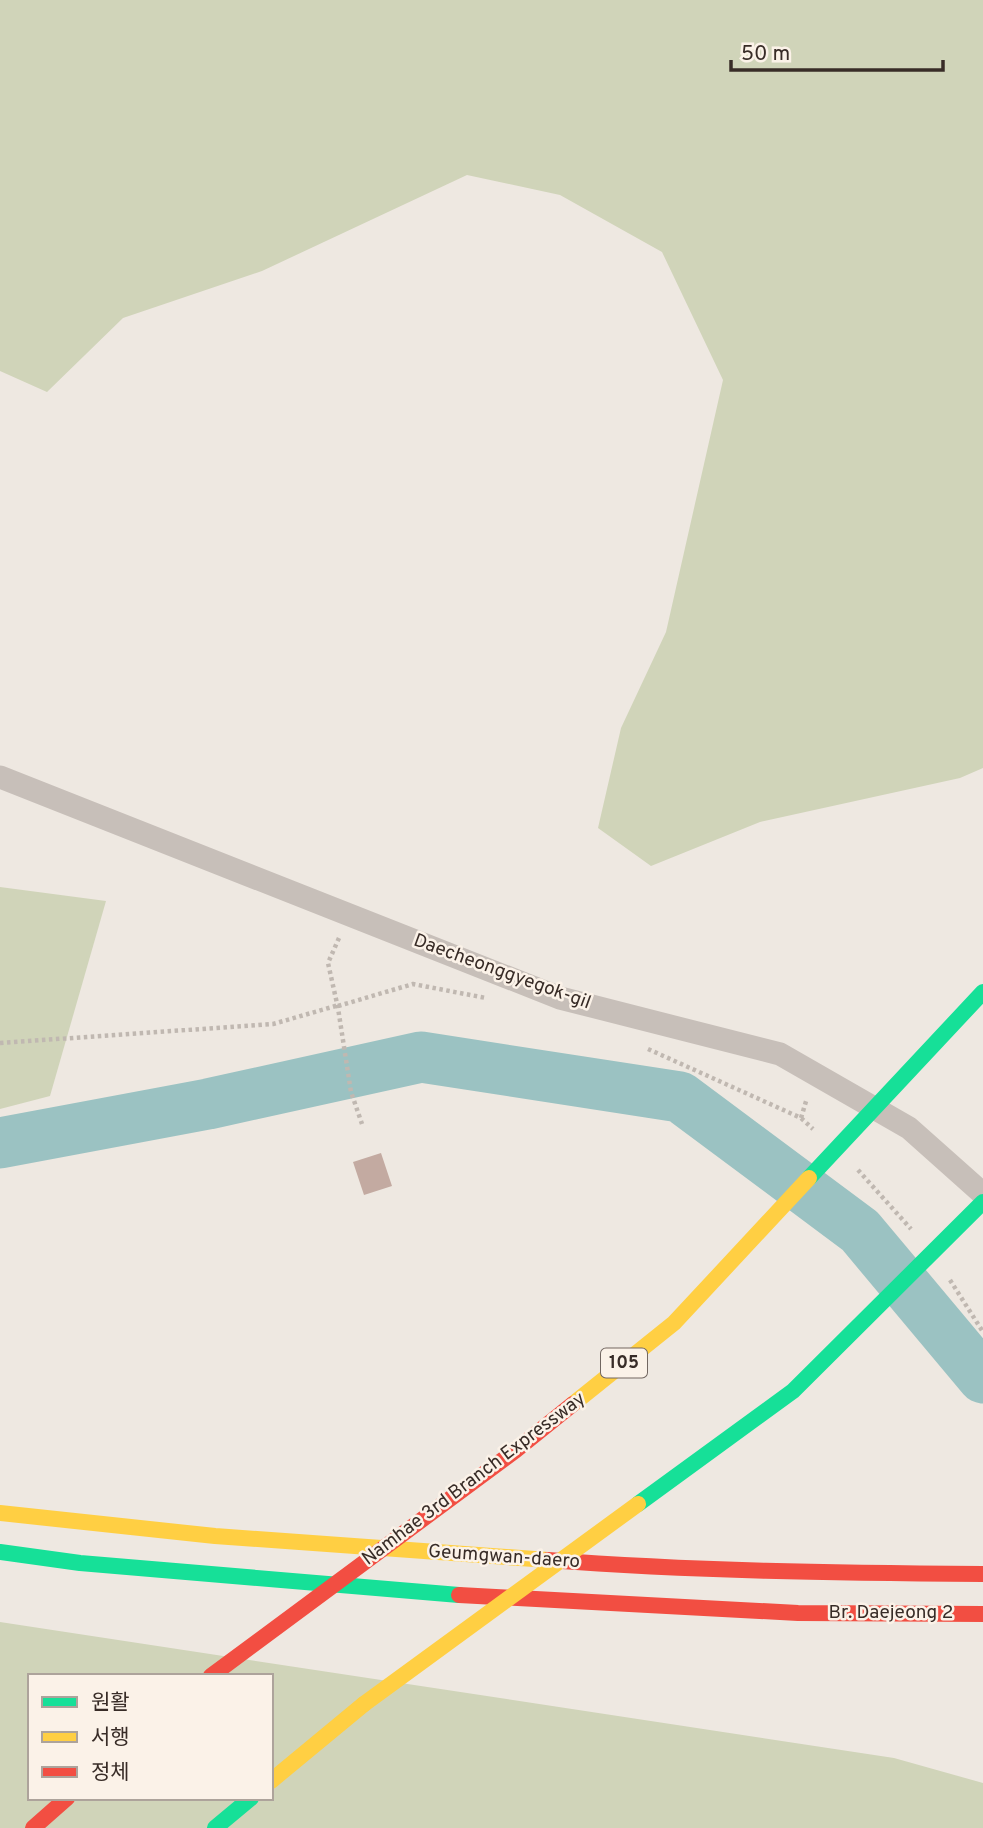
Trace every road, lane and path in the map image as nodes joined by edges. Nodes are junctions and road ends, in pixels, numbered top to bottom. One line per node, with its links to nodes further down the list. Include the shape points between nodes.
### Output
1 (0, 777): 2 (street, Daecheonggyegok-gil)
2 (350, 915): 5 (path, via 328,962); 11 (street, Daecheonggyegok-gil, via 560,998 780,1054 909,1128)
3 (983, 992): 22 (main road, Namhae 3rd Branch Expressway / 105, bridge, via 674,1323 516,1450)
4 (492, 999): 5 (path, via 413,984)
5 (338, 1007): 6 (path, via 273,1024); 8 (path, via 351,1092)
6 (0, 1044)
7 (639, 1046): 9 (path, via 800,1118)
8 (362, 1124)
9 (820, 1135)
10 (858, 1169): 13 (path)
11 (983, 1194)
12 (983, 1202): 23 (main road, bridge, via 793,1391 364,1704)
13 (920, 1239)
14 (944, 1272): 15 (path)
15 (983, 1332)
16 (0, 1513): 18 (main road, Geumgwan-daero, via 243,1538 659,1568)
17 (0, 1552): 20 (main road, Geumgwan-daero, via 424,1593)
18 (799, 1573): 19 (main road, Br. Daejeong 2)
19 (983, 1574)
20 (798, 1613): 21 (main road, Br. Daejeong 2)
21 (983, 1614)
22 (214, 1674)
23 (273, 1779)
24 (65, 1800): 26 (main road)
25 (249, 1800): 27 (main road)
26 (33, 1828)
27 (215, 1828)

